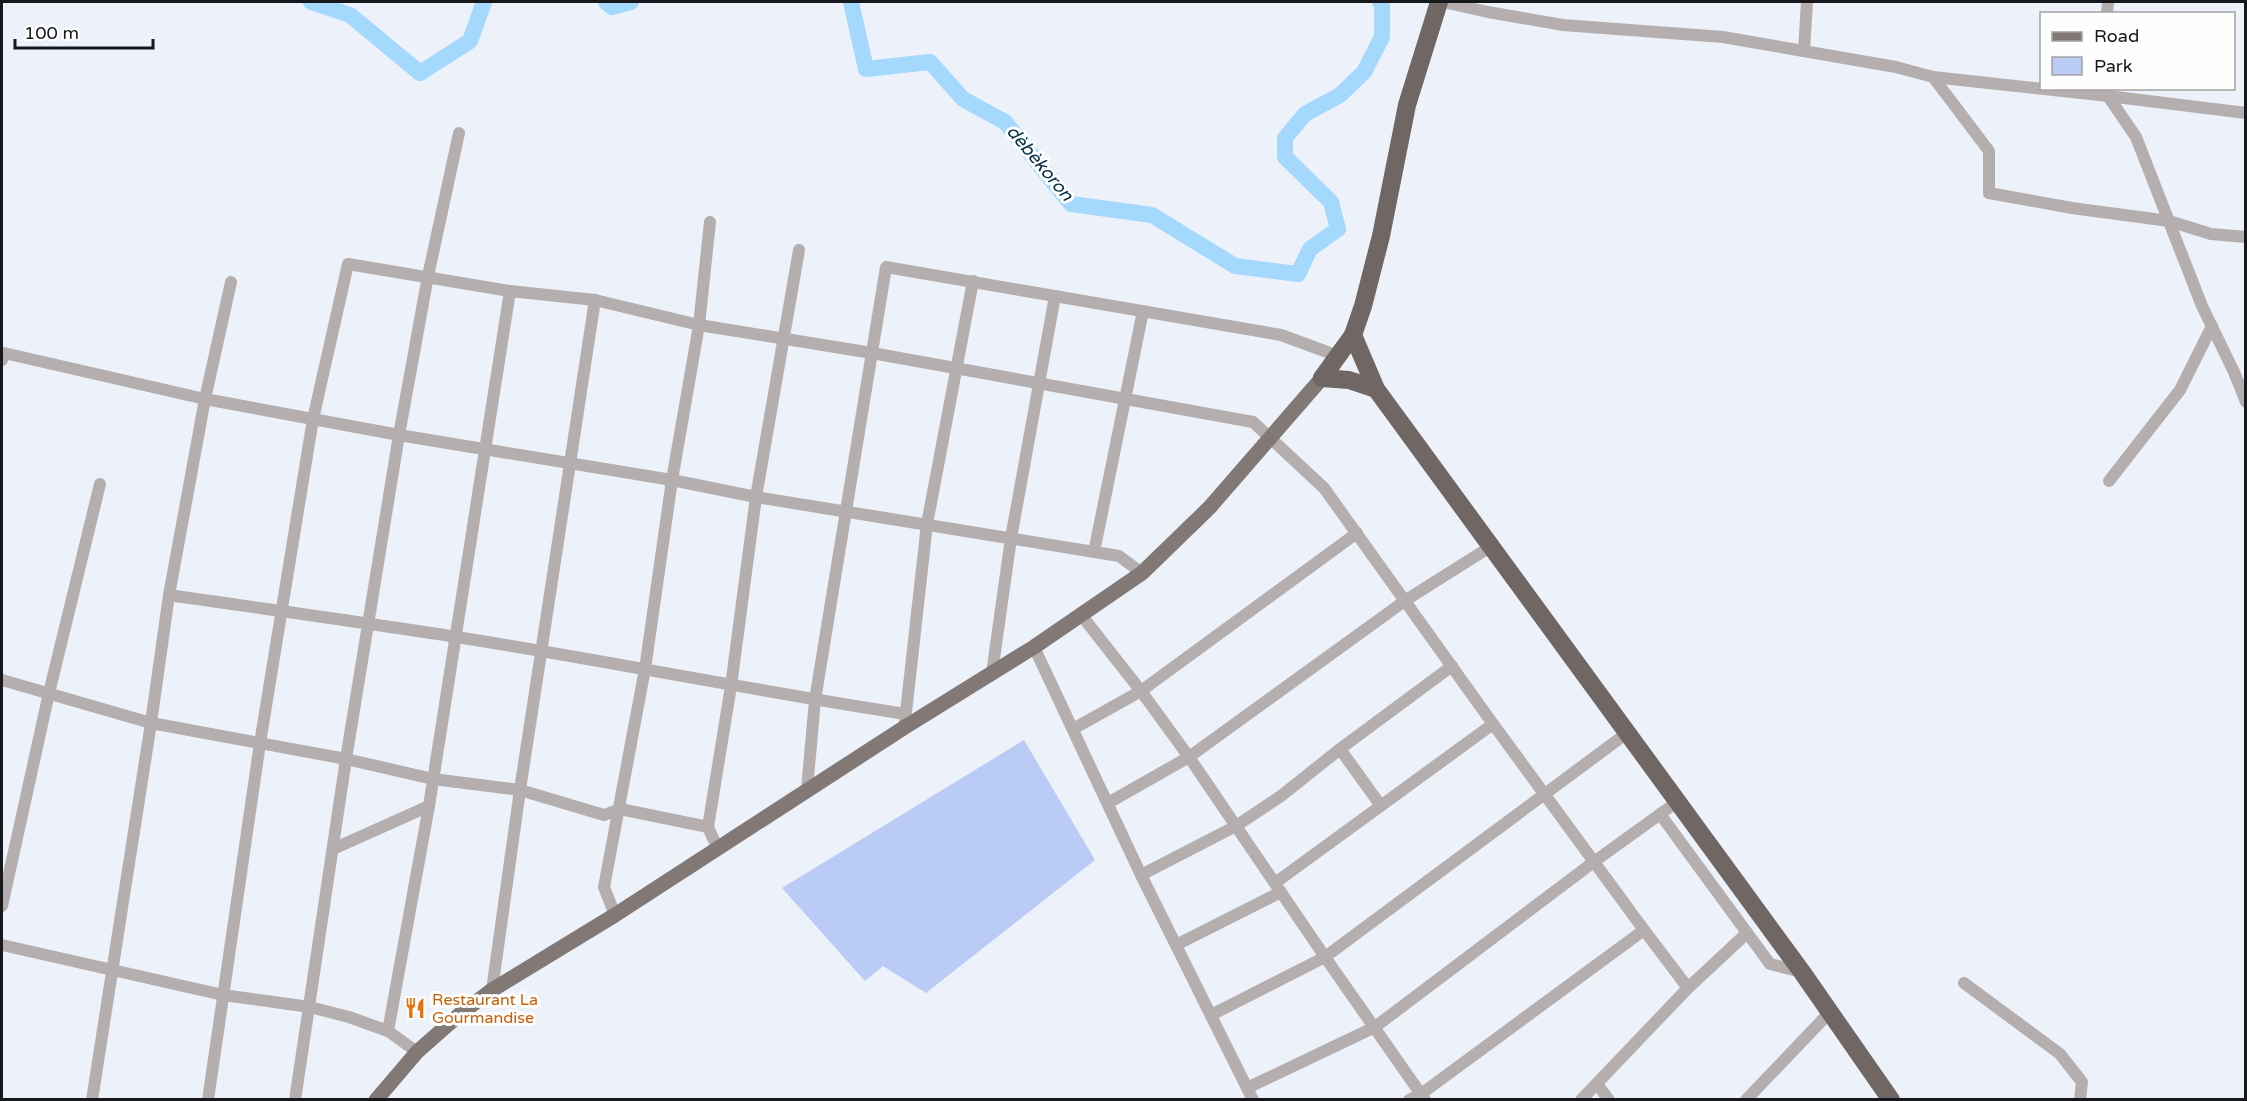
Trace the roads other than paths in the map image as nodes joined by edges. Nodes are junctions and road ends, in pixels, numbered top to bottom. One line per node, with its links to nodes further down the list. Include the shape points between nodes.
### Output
1 (1441, 2): 3 (street, via 1563,25 1723,37); 23 (highway, via 1405,113 1381,236)
2 (1807, 2): 3 (street)
3 (1804, 51): 4 (street, via 1896,67)
4 (1933, 78): 5 (street); 10 (street, via 1989,151 1989,193)
5 (2040, 87)
6 (2069, 90): 7 (street)
7 (2103, 93): 8 (street); 10 (street, via 2136,137)
8 (2246, 113)
9 (459, 133): 14 (street)
10 (2169, 221): 12 (street, via 2211,234); 22 (street)
11 (710, 222): 21 (street)
12 (2246, 237)
13 (800, 250): 24 (street)
14 (428, 276): 17 (street); 35 (street, via 348,264); 36 (street)
15 (973, 281): 18 (street); 25 (street, via 886,267); 28 (street)
16 (231, 282): 33 (street)
17 (510, 291): 19 (street); 38 (street)
18 (1055, 296): 20 (street); 30 (street)
19 (596, 300): 21 (street); 39 (street)
20 (1143, 311): 26 (street, via 1281,335); 32 (street)
21 (699, 325): 24 (street); 40 (street)
22 (2212, 326): 34 (street); 41 (street, via 2180,390)
23 (1353, 335): 26 (highway); 31 (highway)
24 (783, 340): 25 (street); 43 (street)
25 (872, 353): 28 (street); 44 (street)
26 (1338, 356): 29 (highway)
27 (2, 360): 33 (street, via 4,353)
28 (956, 368): 30 (street); 45 (street)
29 (1322, 378): 31 (highway); 37 (main road)
30 (1037, 383): 32 (street); 47 (street)
31 (1376, 389): 48 (highway)
32 (1124, 398): 37 (street, via 1252,422); 49 (street)
33 (205, 399): 35 (street); 51 (street)
34 (2246, 402)
35 (313, 419): 36 (street); 53 (street)
36 (399, 435): 38 (street); 55 (street)
37 (1270, 438): 46 (street, via 1324,488); 50 (main road, via 1210,507)
38 (486, 450): 39 (street); 56 (street)
39 (571, 464): 40 (street); 58 (street)
40 (672, 480): 43 (street); 60 (street)
41 (2109, 482)
42 (100, 484): 65 (street)
43 (756, 497): 44 (street); 63 (street)
44 (848, 511): 45 (street); 66 (street)
45 (927, 524): 47 (street); 67 (street)
46 (1357, 533): 52 (street); 64 (street)
47 (1011, 538): 49 (street); 61 (street)
48 (1490, 548): 52 (street); 71 (highway)
49 (1094, 552): 50 (street, via 1119,556)
50 (1142, 573): 54 (main road)
51 (169, 596): 53 (street); 68 (street)
52 (1406, 600): 59 (street); 74 (street)
53 (283, 612): 55 (street); 72 (street)
54 (1082, 615): 57 (main road); 64 (street)
55 (370, 625): 56 (street); 75 (street)
56 (456, 637): 58 (street); 76 (street)
57 (1034, 647): 61 (main road); 70 (street)
58 (542, 652): 60 (street); 78 (street)
59 (1452, 666): 69 (street); 73 (street)
60 (645, 669): 63 (street); 84 (street)
61 (992, 673): 67 (main road)
62 (2, 680): 65 (street)
63 (731, 686): 66 (street); 87 (street)
64 (1141, 691): 70 (street); 74 (street)
65 (49, 693): 68 (street); 93 (street)
66 (815, 700): 67 (street); 77 (street)
67 (905, 720): 77 (main road)
68 (151, 723): 72 (street); 100 (street)
69 (1493, 724): 79 (street); 83 (street)
70 (1073, 729): 81 (street)
71 (1627, 733): 79 (street); 80 (highway)
72 (260, 743): 75 (street); 105 (street)
73 (1340, 749): 83 (street); 86 (street)
74 (1189, 757): 81 (street); 86 (street)
75 (346, 759): 76 (street); 89 (street)
76 (433, 779): 78 (street); 82 (street)
77 (807, 789): 88 (main road)
78 (520, 790): 84 (street, via 604,815); 104 (street)
79 (1544, 793): 90 (street); 99 (street)
80 (1677, 802): 85 (street); 101 (highway)
81 (1108, 803): 91 (street)
82 (429, 806): 89 (street); 110 (street)
83 (1381, 806): 92 (street)
84 (620, 809): 87 (street); 94 (street, via 604,886)
85 (1660, 814): 90 (street); 96 (street)
86 (1236, 826): 91 (street); 92 (street)
87 (708, 827): 88 (street)
88 (717, 848): 94 (main road)
89 (333, 849): 106 (street)
90 (1595, 861): 95 (street); 109 (street)
91 (1141, 875): 98 (street)
92 (1278, 888): 98 (street); 99 (street)
93 (2, 906)
94 (615, 915): 104 (main road)
95 (1644, 930): 103 (street); 114 (street)
96 (1747, 933): 101 (street, via 1770,964); 103 (street)
97 (2, 945): 100 (street)
98 (1176, 945): 108 (street)
99 (1325, 957): 108 (street); 109 (street)
100 (113, 971): 105 (street); 115 (street)
101 (1802, 972): 107 (highway)
102 (1964, 983): 124 (street, via 2060,1054 2082,1082)
103 (1688, 988): 112 (street)
104 (492, 990): 111 (main road)
105 (223, 995): 106 (street); 116 (street)
106 (310, 1007): 110 (street); 117 (street)
107 (1829, 1013): 122 (street); 123 (highway)
108 (1211, 1015): 113 (street)
109 (1375, 1027): 113 (street); 114 (street)
110 (388, 1031): 111 (street)
111 (417, 1052): 118 (main road)
112 (1597, 1084): 120 (street); 121 (street)
113 (1250, 1094)
114 (1423, 1097): 119 (street)
115 (92, 1100)
116 (208, 1100)
117 (295, 1100)
118 (376, 1100)
119 (1409, 1100)
120 (1581, 1100)
121 (1609, 1100)
122 (1746, 1100)
123 (1891, 1100)
124 (2080, 1100)

